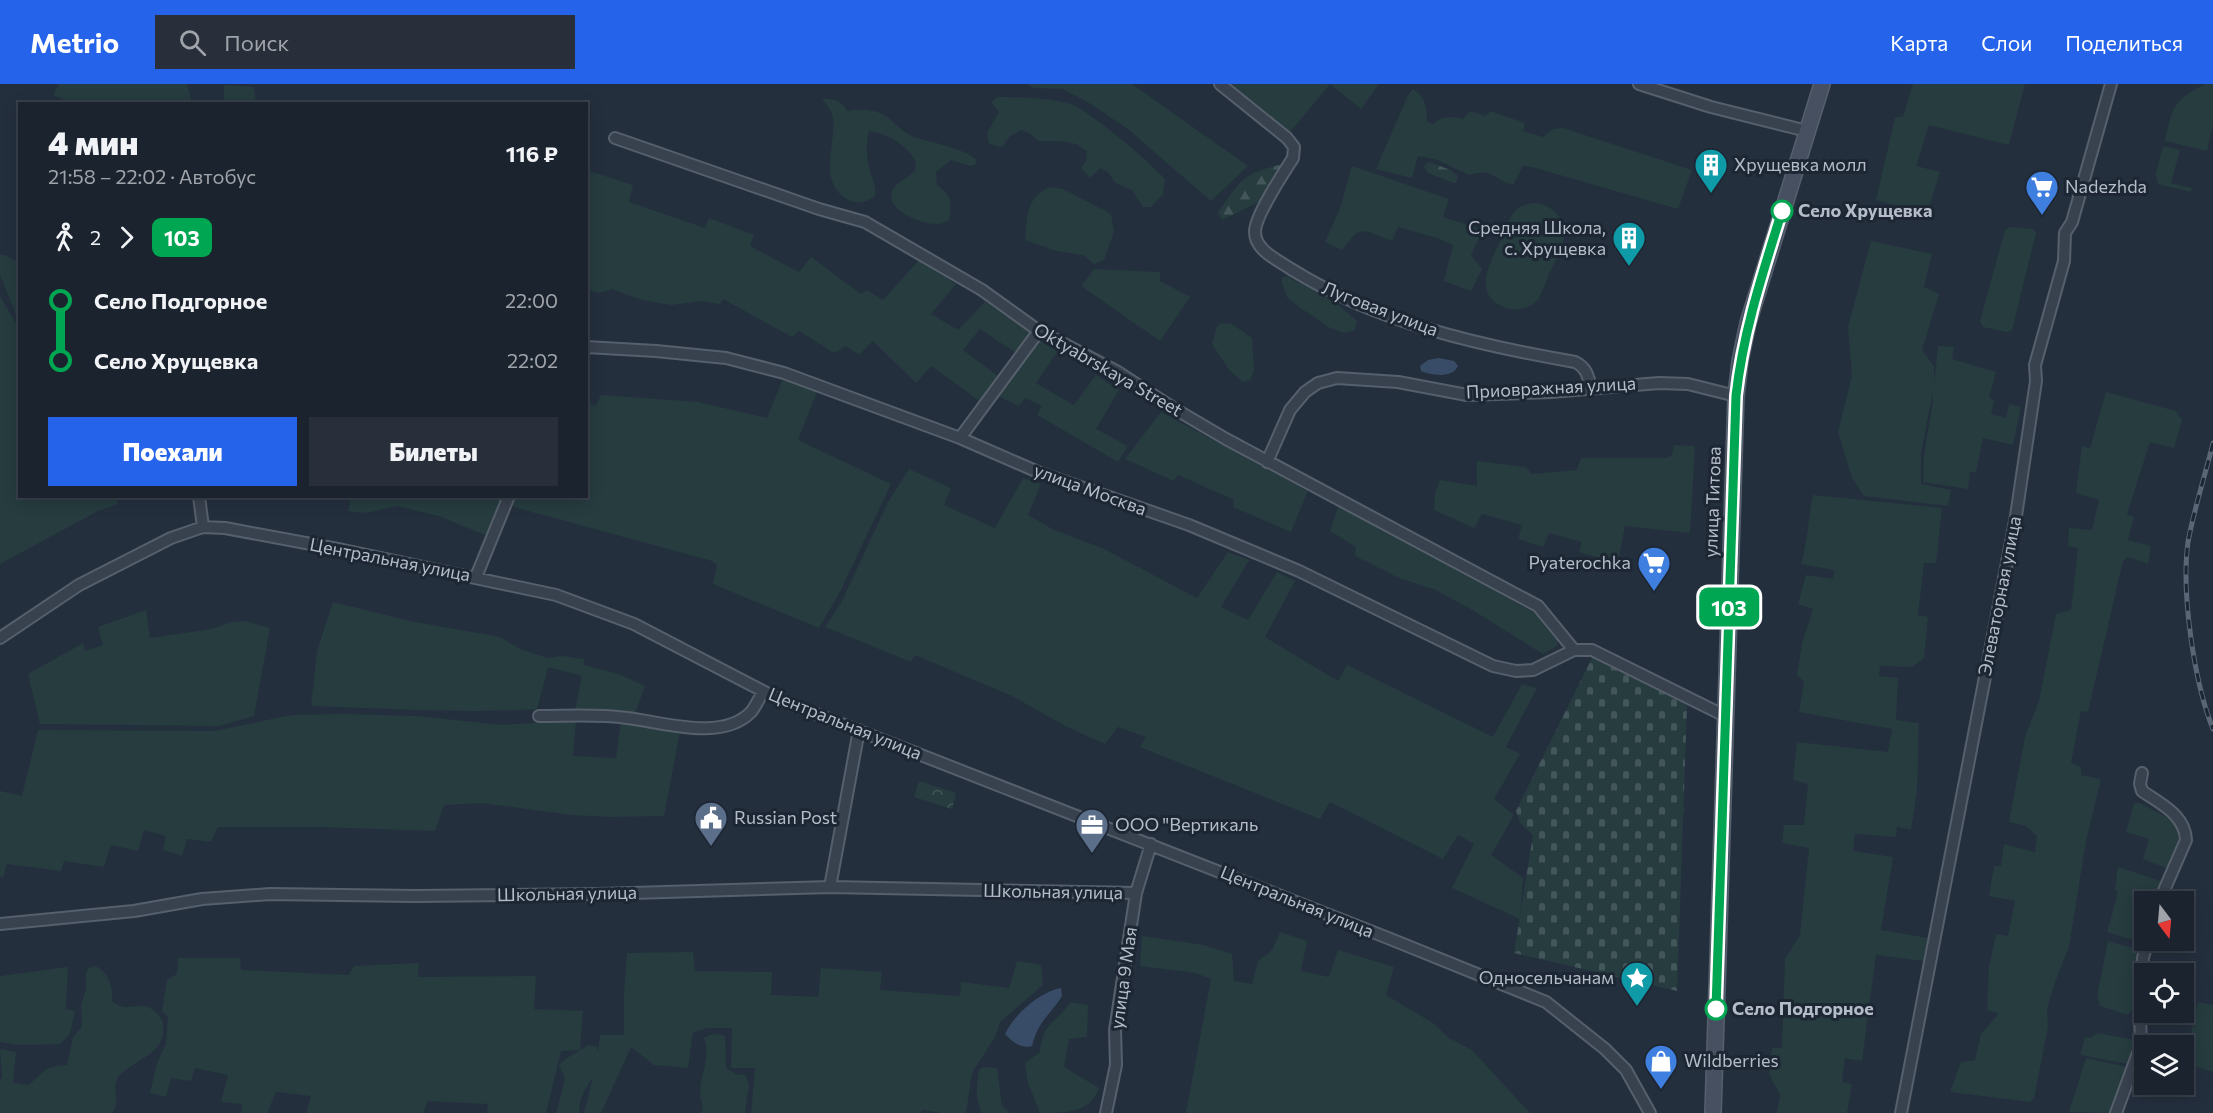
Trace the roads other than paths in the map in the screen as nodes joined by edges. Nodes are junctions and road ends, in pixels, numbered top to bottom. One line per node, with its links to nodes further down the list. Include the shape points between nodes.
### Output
1 (1220, 84): 9 (street, Луговая улица, via 1294,147 1293,158 1255,232 1268,254 1324,289 1428,329 1493,347 1575,362 1586,371)
2 (1639, 84): 5 (street)
3 (1822, 84): 5 (main road, улица Титова)
4 (2111, 84): 33 (street, Элеваторная улица, via 2072,222 2065,233 2064,261 2035,365 2016,516)
5 (1807, 131): 10 (main road, улица Титова, via 1748,323)
6 (615, 138): 7 (street, Oktyabrskaya Street, via 865,222 982,290)
7 (1040, 331): 11 (street); 12 (street, Oktyabrskaya Street, via 1118,372)
8 (588, 347): 11 (street, улица Москва, via 756,364)
9 (1591, 388): 10 (street, Приовражная улица, via 1688,384); 12 (street, Приовражная улица, via 1467,395 1398,382 1337,378 1318,383 1290,410)
10 (1736, 396): 21 (main road, улица Титова)
11 (960, 438): 18 (street, улица Москва, via 1038,472 1189,525 1299,571 1493,666 1533,670)
12 (1267, 462): 18 (street, Oktyabrskaya Street, via 1538,606)
13 (199, 498): 15 (street)
14 (508, 498): 16 (street)
15 (203, 526): 16 (street, Центральная улица); 17 (street, Центральная улица, via 79,585)
16 (476, 578): 19 (street, Центральная улица, via 556,595 633,624)
17 (0, 638)
18 (1575, 650): 21 (street, via 1592,650)
19 (763, 692): 20 (street, via 751,712 717,728 624,718); 22 (street, Центральная улица)
20 (539, 716)
21 (1727, 717): 32 (main road, улица Титова)
22 (859, 730): 24 (street, Центральная улица); 25 (street)
23 (2142, 773): 26 (street, via 2142,791 2181,820 2186,829 2186,840)
24 (1151, 844): 27 (street, улица 9 Мая); 31 (street, Центральная улица, via 1546,1002 1626,1070)
25 (830, 887): 27 (street, Школьная улица); 28 (street, Школьная улица, via 599,894 270,894)
26 (2164, 891)
27 (1136, 892): 30 (street, улица 9 Мая, via 1115,1030 1116,1065)
28 (0, 924)
29 (2144, 951): 34 (street, via 2141,1045)
30 (1106, 1113)
31 (1650, 1113)
32 (1713, 1113)
33 (1900, 1113)
34 (2116, 1113)

